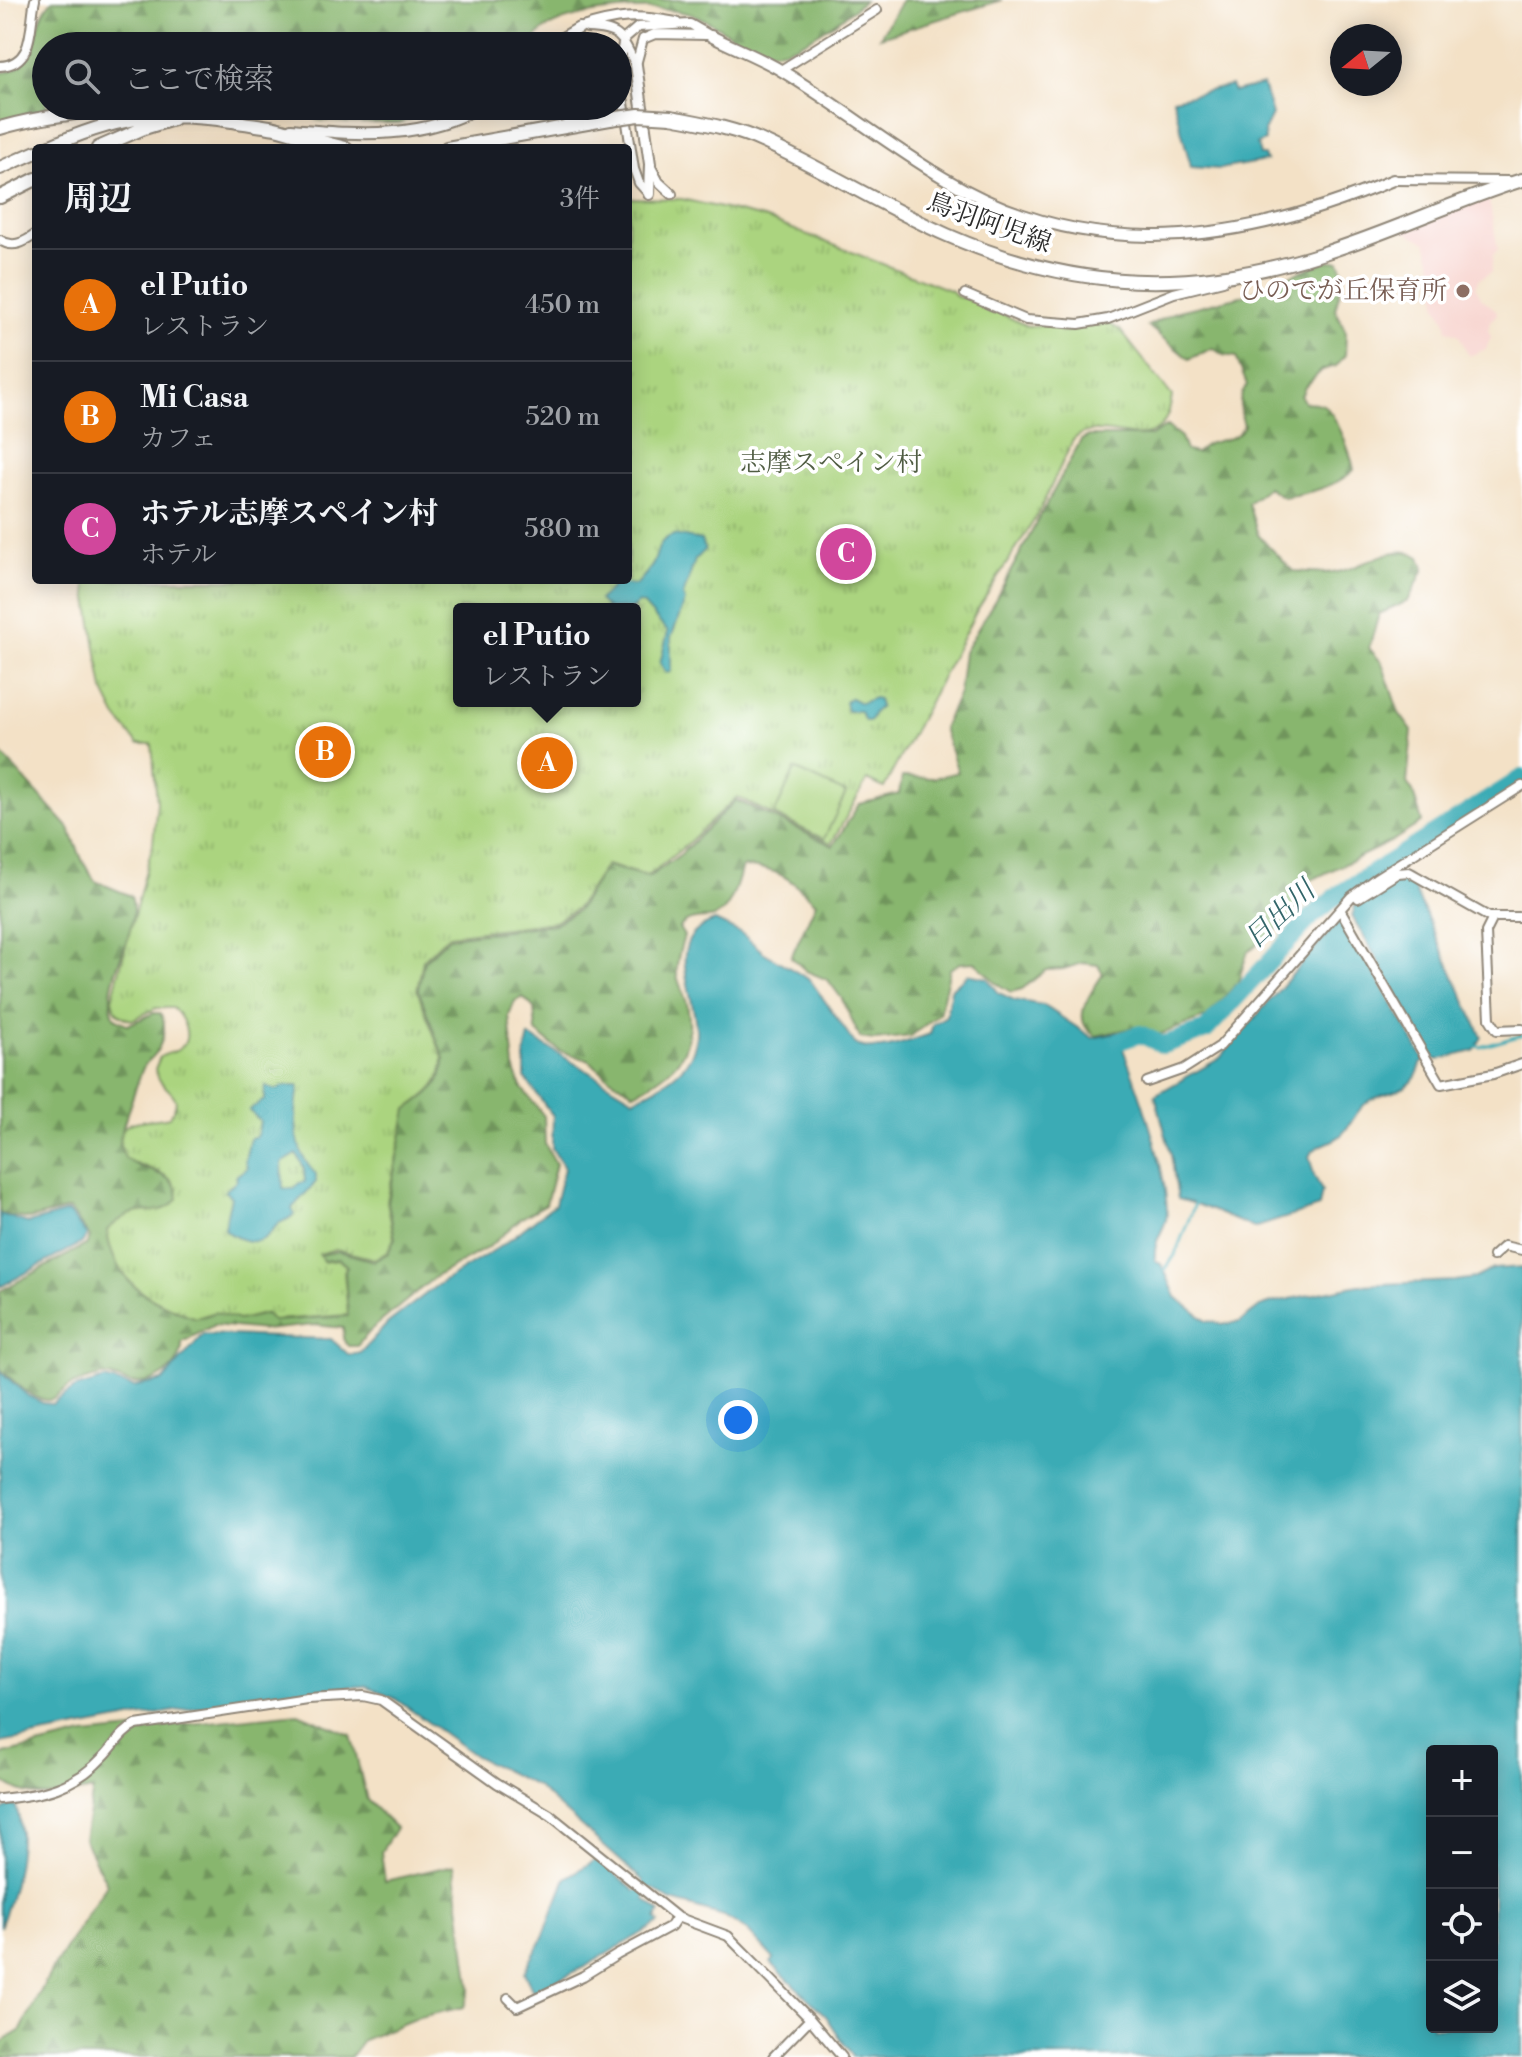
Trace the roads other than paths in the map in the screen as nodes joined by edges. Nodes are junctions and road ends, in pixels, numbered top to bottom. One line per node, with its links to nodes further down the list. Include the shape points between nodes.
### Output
1 (35, 0): 5 (street)
2 (877, 10): 14 (street)
3 (690, 24): 4 (street, via 643,15); 8 (street, via 638,27); 10 (street)
4 (579, 28): 6 (street); 7 (street)
5 (33, 32)
6 (572, 32)
7 (613, 32)
8 (632, 32)
9 (32, 35): 13 (street, via 26,50 8,66)
10 (711, 36): 12 (street, via 655,34 643,39); 14 (street)
11 (632, 56): 12 (street)
12 (636, 65): 32 (street)
13 (0, 66)
14 (781, 70): 36 (street, via 946,179 1061,228 1169,236 1232,230)
15 (632, 116): 44 (main road, 鳥羽阿児線, bridge, via 671,117 763,141 966,244 1080,277 1180,283)
16 (36, 120): 23 (main road)
17 (127, 120): 25 (main road)
18 (170, 120): 26 (main road)
19 (220, 120): 24 (main road)
20 (447, 120): 24 (street, via 385,134)
21 (604, 120): 28 (main road, 鳥羽阿児線, bridge)
22 (627, 120): 29 (street)
23 (0, 128)
24 (273, 128): 27 (main road)
25 (55, 144)
26 (107, 144)
27 (331, 144)
28 (469, 144)
29 (630, 144)
30 (32, 154): 33 (main road)
31 (632, 156): 34 (street)
32 (650, 164): 39 (street); 40 (street)
33 (0, 168)
34 (634, 169): 35 (street); 39 (street)
35 (632, 172)
36 (1393, 180): 37 (street)
37 (1522, 180): 44 (main road, 鳥羽阿児線, via 1325,253)
38 (32, 181): 41 (main road)
39 (649, 194)
40 (672, 194)
41 (0, 197)
42 (32, 236): 43 (street, via 17,245)
43 (0, 240)
44 (1255, 273): 45 (street, via 1079,324 1026,320)
45 (965, 294)
46 (1522, 786): 47 (street, via 1376,878)
47 (1341, 911): 49 (street, via 1398,873 1409,872); 51 (street, via 1441,1084); 52 (street, via 1220,1046 1184,1069)
48 (1522, 917): 49 (street)
49 (1493, 918): 50 (street, via 1486,932 1490,1019 1497,1030)
50 (1522, 1029)
51 (1522, 1064)
52 (1147, 1082)
53 (1522, 1250): 54 (street, via 1504,1246)
54 (1493, 1256)
55 (0, 1799): 56 (street, via 63,1788 136,1725 307,1699 363,1696 381,1700 550,1815)
56 (677, 1917): 57 (street, via 671,1926 583,1976 517,2007); 58 (street, via 728,1936)
57 (508, 1998)
58 (810, 2019): 59 (street); 60 (street)
59 (773, 2057)
60 (842, 2057)

